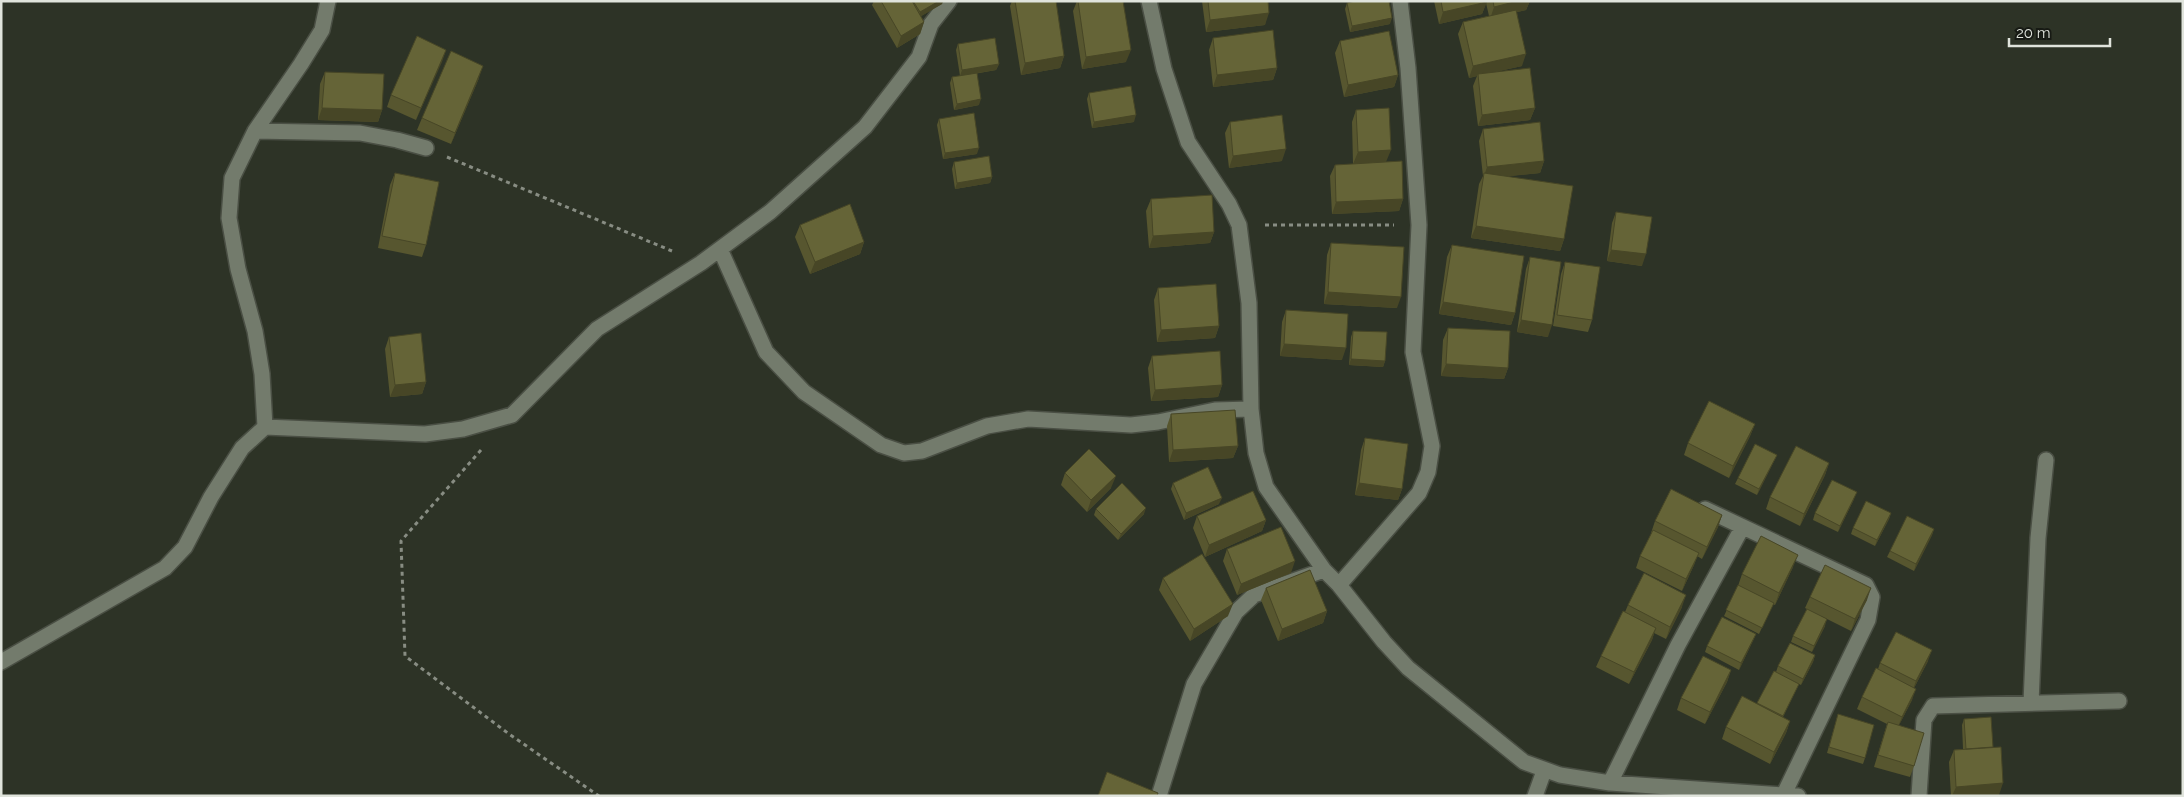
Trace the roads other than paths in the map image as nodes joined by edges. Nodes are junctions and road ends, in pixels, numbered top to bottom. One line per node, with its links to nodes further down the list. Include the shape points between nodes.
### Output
1 (328, 1): 5 (street, via 322,30)
2 (949, 1): 7 (street, via 932,24 919,57 865,127 770,212)
3 (1149, 1): 8 (street, via 1164,68 1188,142 1240,226 1248,303)
4 (1400, 1): 14 (street, via 1419,225 1413,352 1432,446 1428,472 1419,493)
5 (255, 131): 6 (street, via 360,133); 9 (street, via 232,178 229,218 262,374)
6 (426, 148)
7 (720, 249): 8 (street, via 766,352 804,392 882,445 904,453 922,451 987,426 1028,419 1131,424 1215,410); 9 (street, via 597,329 512,415 463,429 425,434)
8 (1251, 409): 13 (street, via 1256,454 1266,487)
9 (265, 427): 15 (street, via 242,448 185,547 165,568)
10 (2046, 460): 17 (street, via 2038,538)
11 (1691, 502): 12 (street)
12 (1742, 528): 19 (street, via 1678,645); 20 (street, via 1866,585 1872,597 1868,620)
13 (1324, 570): 14 (street); 21 (street, via 1254,595 1236,612 1194,684)
14 (1339, 585): 18 (street, via 1408,668 1524,762)
15 (1, 662)
16 (2119, 701): 17 (street)
17 (2032, 703): 23 (street, via 1933,706 1924,720)
18 (1544, 771): 19 (street); 22 (street)
19 (1610, 783): 20 (street)
20 (1791, 795)
21 (1159, 796)
22 (1534, 796)
23 (1919, 796)

